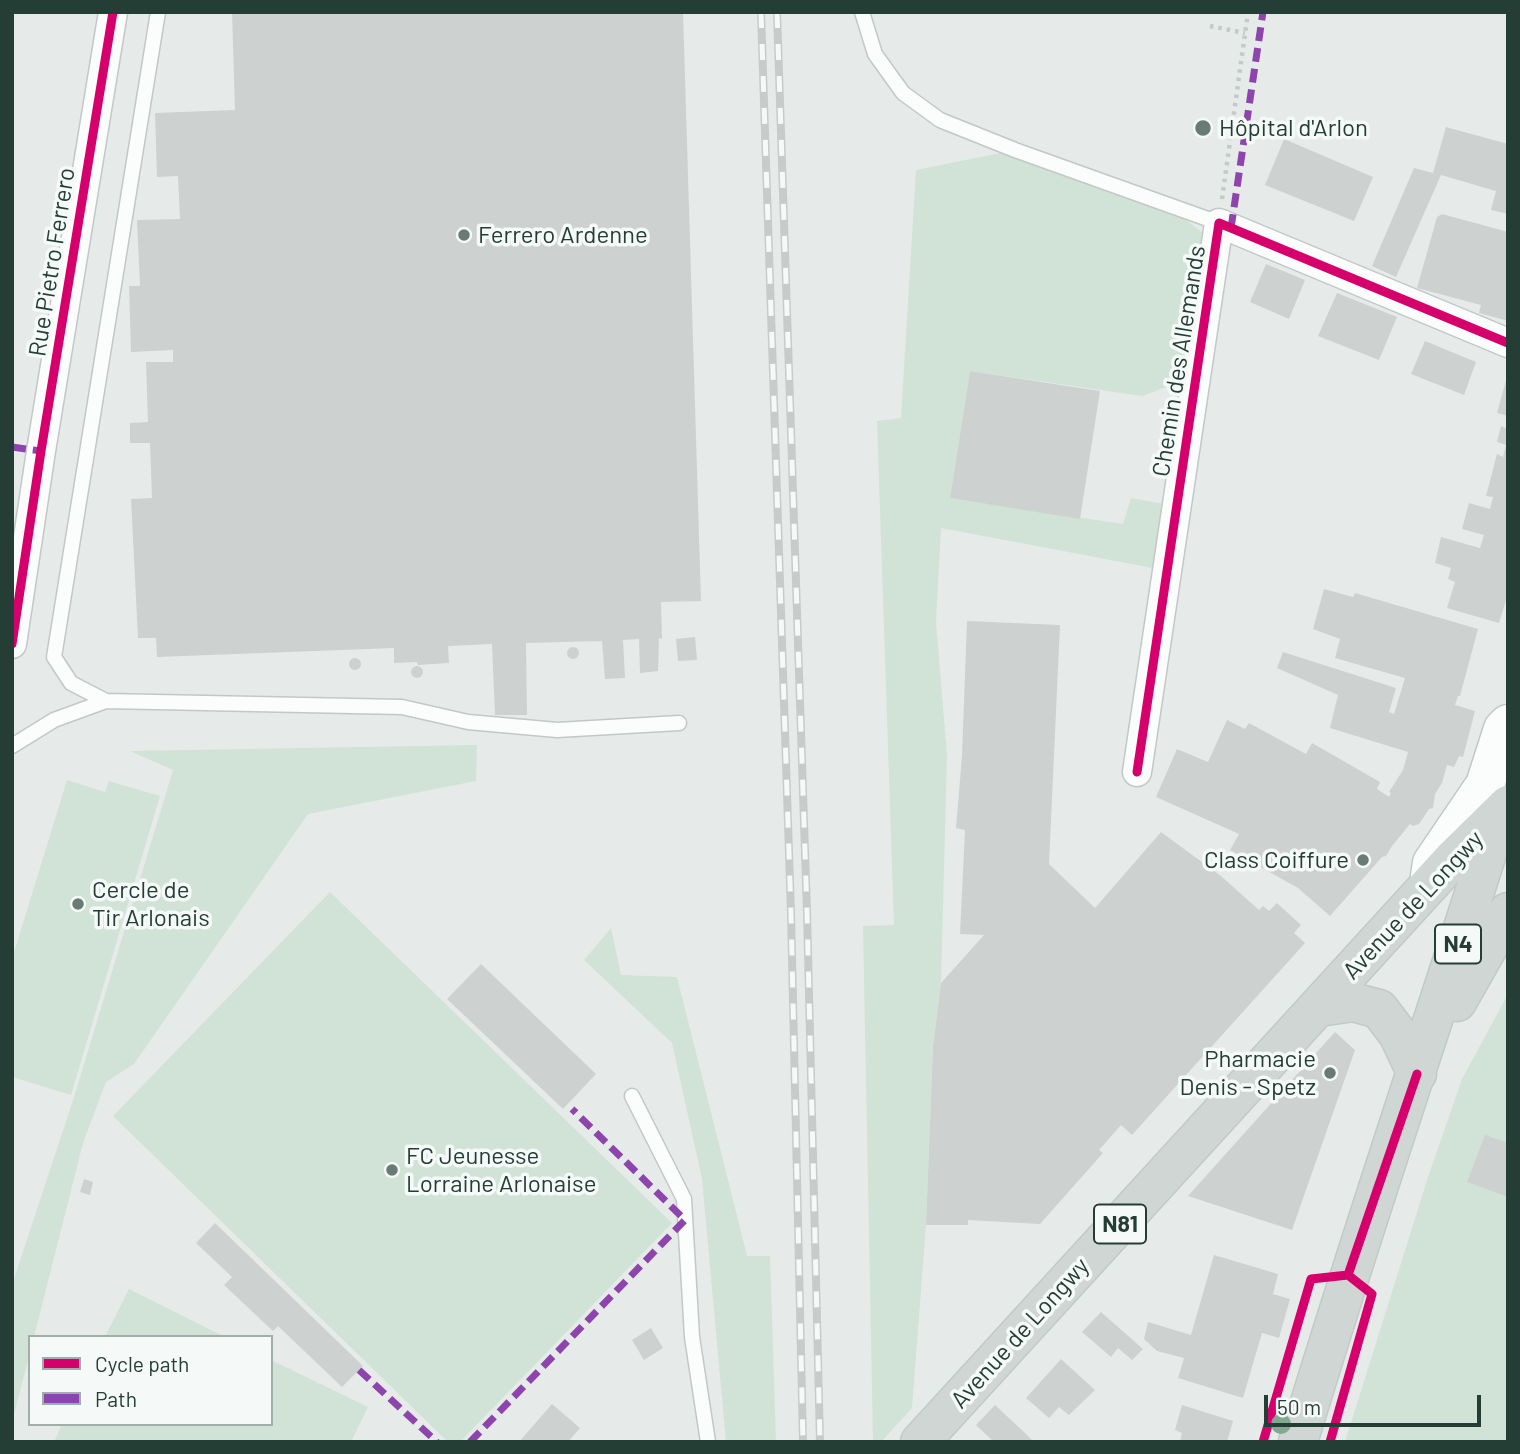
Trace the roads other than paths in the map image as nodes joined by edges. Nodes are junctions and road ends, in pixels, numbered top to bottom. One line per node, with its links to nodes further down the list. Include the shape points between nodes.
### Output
1 (113, 12): 6 (street, Rue Pietro Ferrero)
2 (158, 12): 7 (lane, via 54,657 71,683)
3 (862, 12): 4 (lane, via 875,54 903,93 940,120)
4 (1219, 223): 5 (street, Chemin des Allemands); 12 (street, Chemin des Allemands)
5 (1508, 343)
6 (12, 643)
7 (106, 701): 8 (lane, via 402,707 468,722 557,730); 10 (lane, via 54,720)
8 (679, 723)
9 (1508, 724): 14 (main road, via 1485,785 1433,863)
10 (12, 746)
11 (1508, 764): 13 (main road)
12 (1137, 772)
13 (1504, 809): 14 (main road, Avenue de Longwy / N81); 17 (main road, N4)
14 (1426, 889): 16 (main road, Avenue de Longwy / N81)
15 (1508, 912): 17 (main road, N4)
16 (1319, 1007): 17 (main road, Avenue de Longwy, via 1353,1002 1380,1009); 20 (main road, Avenue de Longwy / N81)
17 (1417, 1074): 21 (main road, N4, via 1348,1275)
18 (632, 1096): 19 (lane, via 684,1199 692,1337)
19 (708, 1442)
20 (920, 1442)
21 (1298, 1442)

